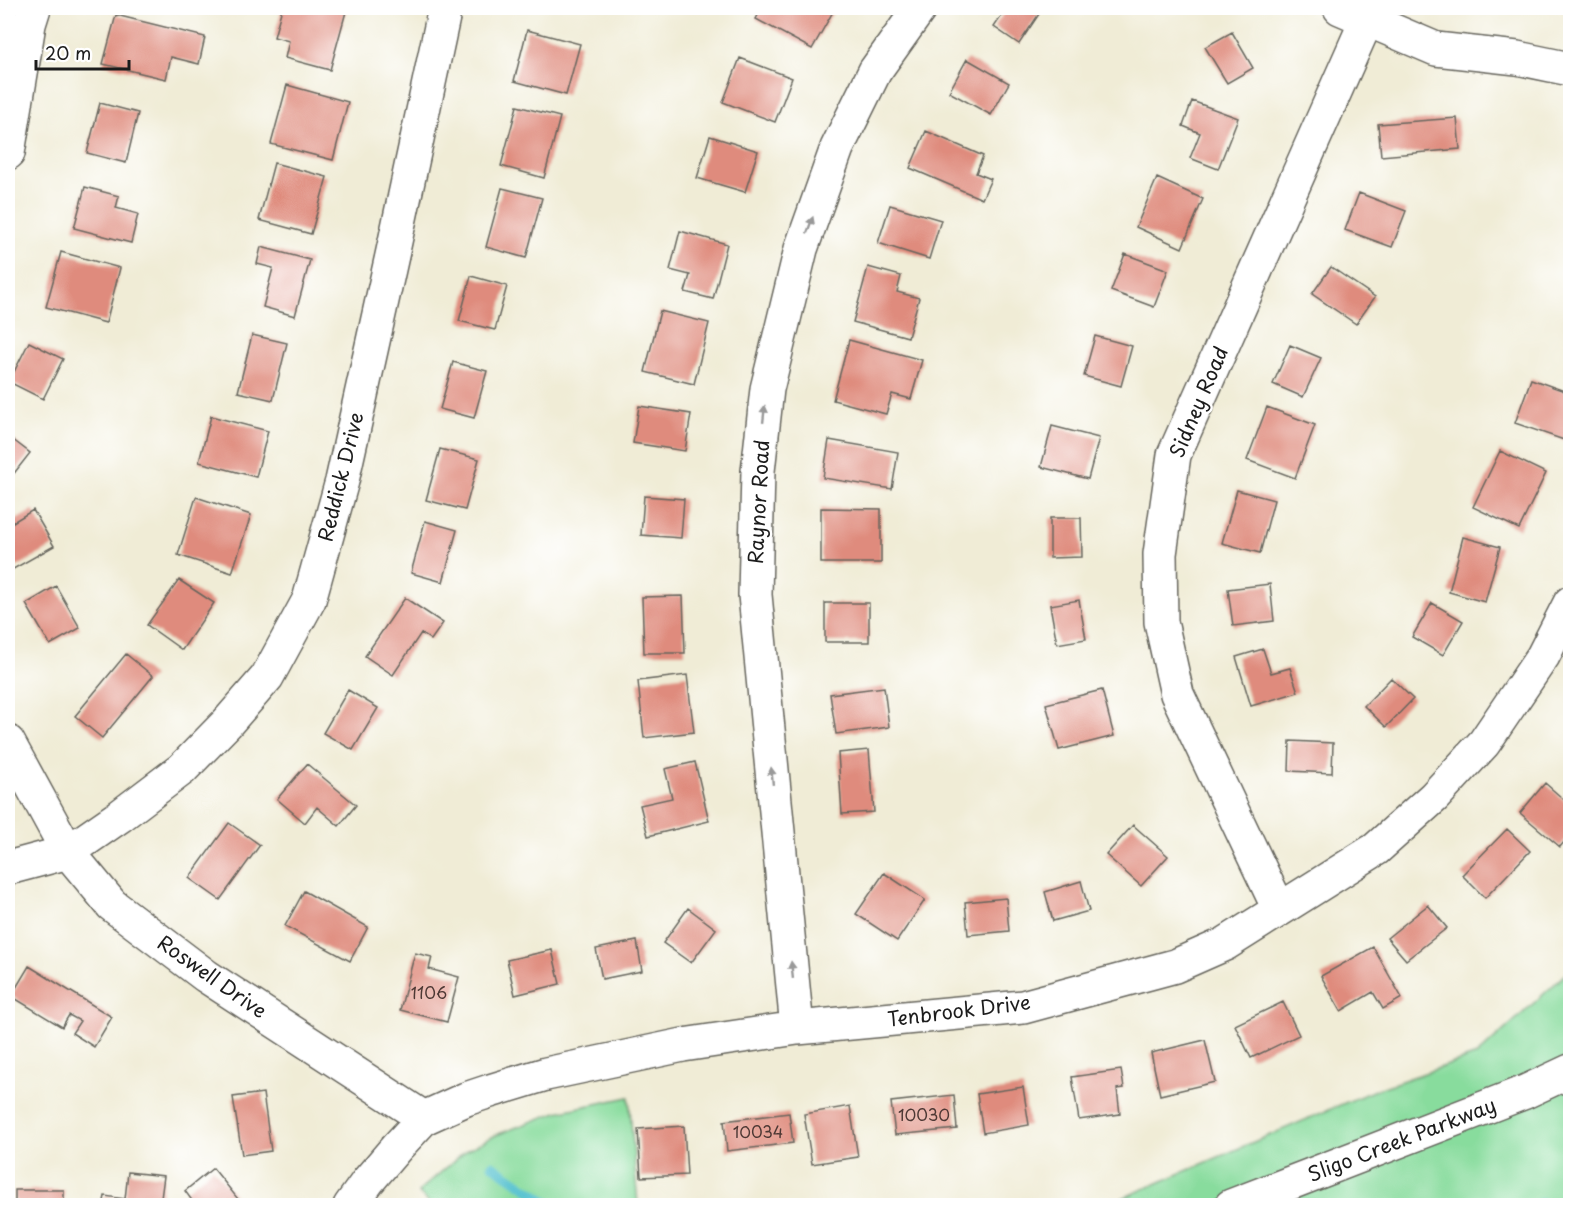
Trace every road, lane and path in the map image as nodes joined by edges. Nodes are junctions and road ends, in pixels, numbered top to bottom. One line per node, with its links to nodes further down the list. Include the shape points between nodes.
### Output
1 (445, 8): 9 (street, Reddick Drive, via 344,470 309,600 267,677 227,723 182,768)
2 (920, 8): 12 (street, Raynor Road, one-way to 2, via 754,595 758,471 767,389 801,249 837,148 875,71)
3 (1360, 12): 5 (street, via 1436,49 1517,58); 11 (street, Sidney Road, via 1174,455 1160,554 1161,622 1177,694)
4 (23, 17): 6 (street)
5 (1570, 69)
6 (8, 153)
7 (1570, 603): 11 (street, Tenbrook Drive, via 1543,656 1484,743 1434,797 1376,849)
8 (8, 742): 9 (street, Roswell Drive)
9 (68, 852): 10 (street); 14 (street, Roswell Drive, via 112,905 206,976)
10 (8, 868)
11 (1279, 909): 12 (street, Tenbrook Drive, via 1225,944 1175,966 1023,1007)
12 (798, 1028): 14 (street, Tenbrook Drive, via 683,1045 546,1074 466,1099)
13 (1570, 1071): 16 (street, Sligo Creek Parkway)
14 (424, 1118): 15 (street, Tenbrook Drive)
15 (350, 1206)
16 (1231, 1206)

